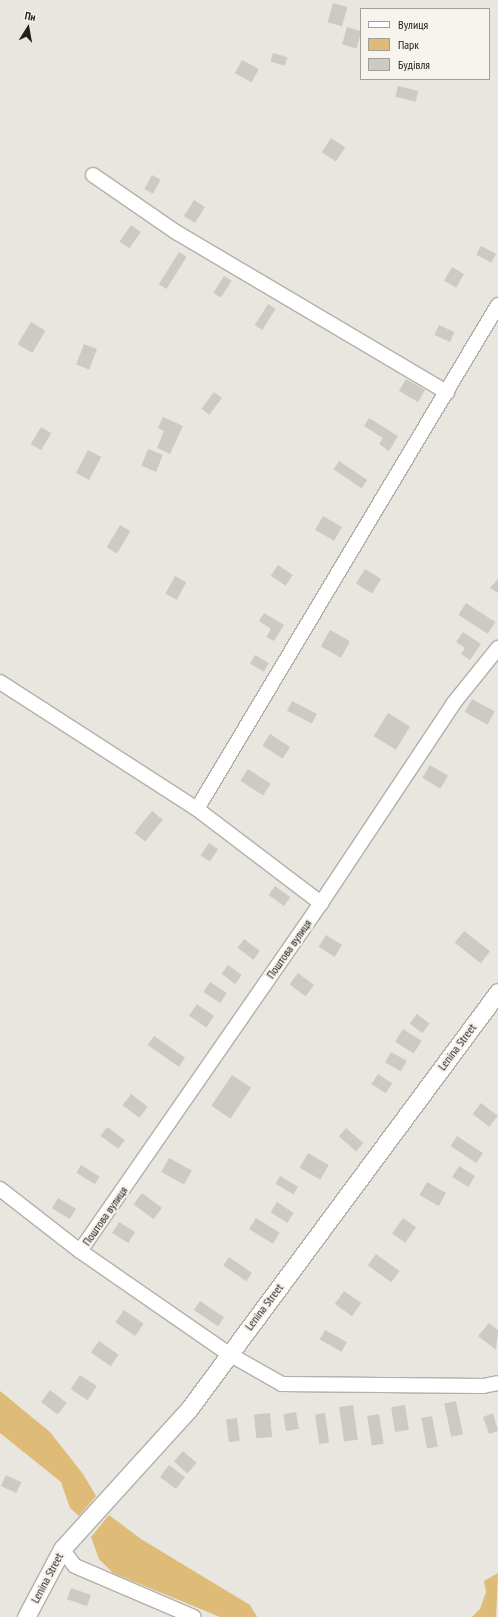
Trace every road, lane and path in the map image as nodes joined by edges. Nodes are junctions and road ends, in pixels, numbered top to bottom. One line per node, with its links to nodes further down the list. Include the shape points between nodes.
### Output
1 (93, 175): 3 (street, via 176,232)
2 (498, 305): 3 (street)
3 (447, 392): 6 (street)
4 (498, 648): 7 (street, Поштова вулиця, via 453,704)
5 (0, 682): 6 (street)
6 (197, 809): 7 (street)
7 (321, 903): 10 (street, Поштова вулиця)
8 (498, 992): 11 (street, Lenina Street)
9 (0, 1189): 10 (street)
10 (80, 1251): 11 (street)
11 (229, 1354): 12 (street, via 282,1384 483,1386); 13 (street, Lenina Street, via 189,1409)
12 (498, 1383)
13 (62, 1549): 14 (street, Lenina Street); 15 (street, via 74,1566)
14 (26, 1617)
15 (194, 1617)

